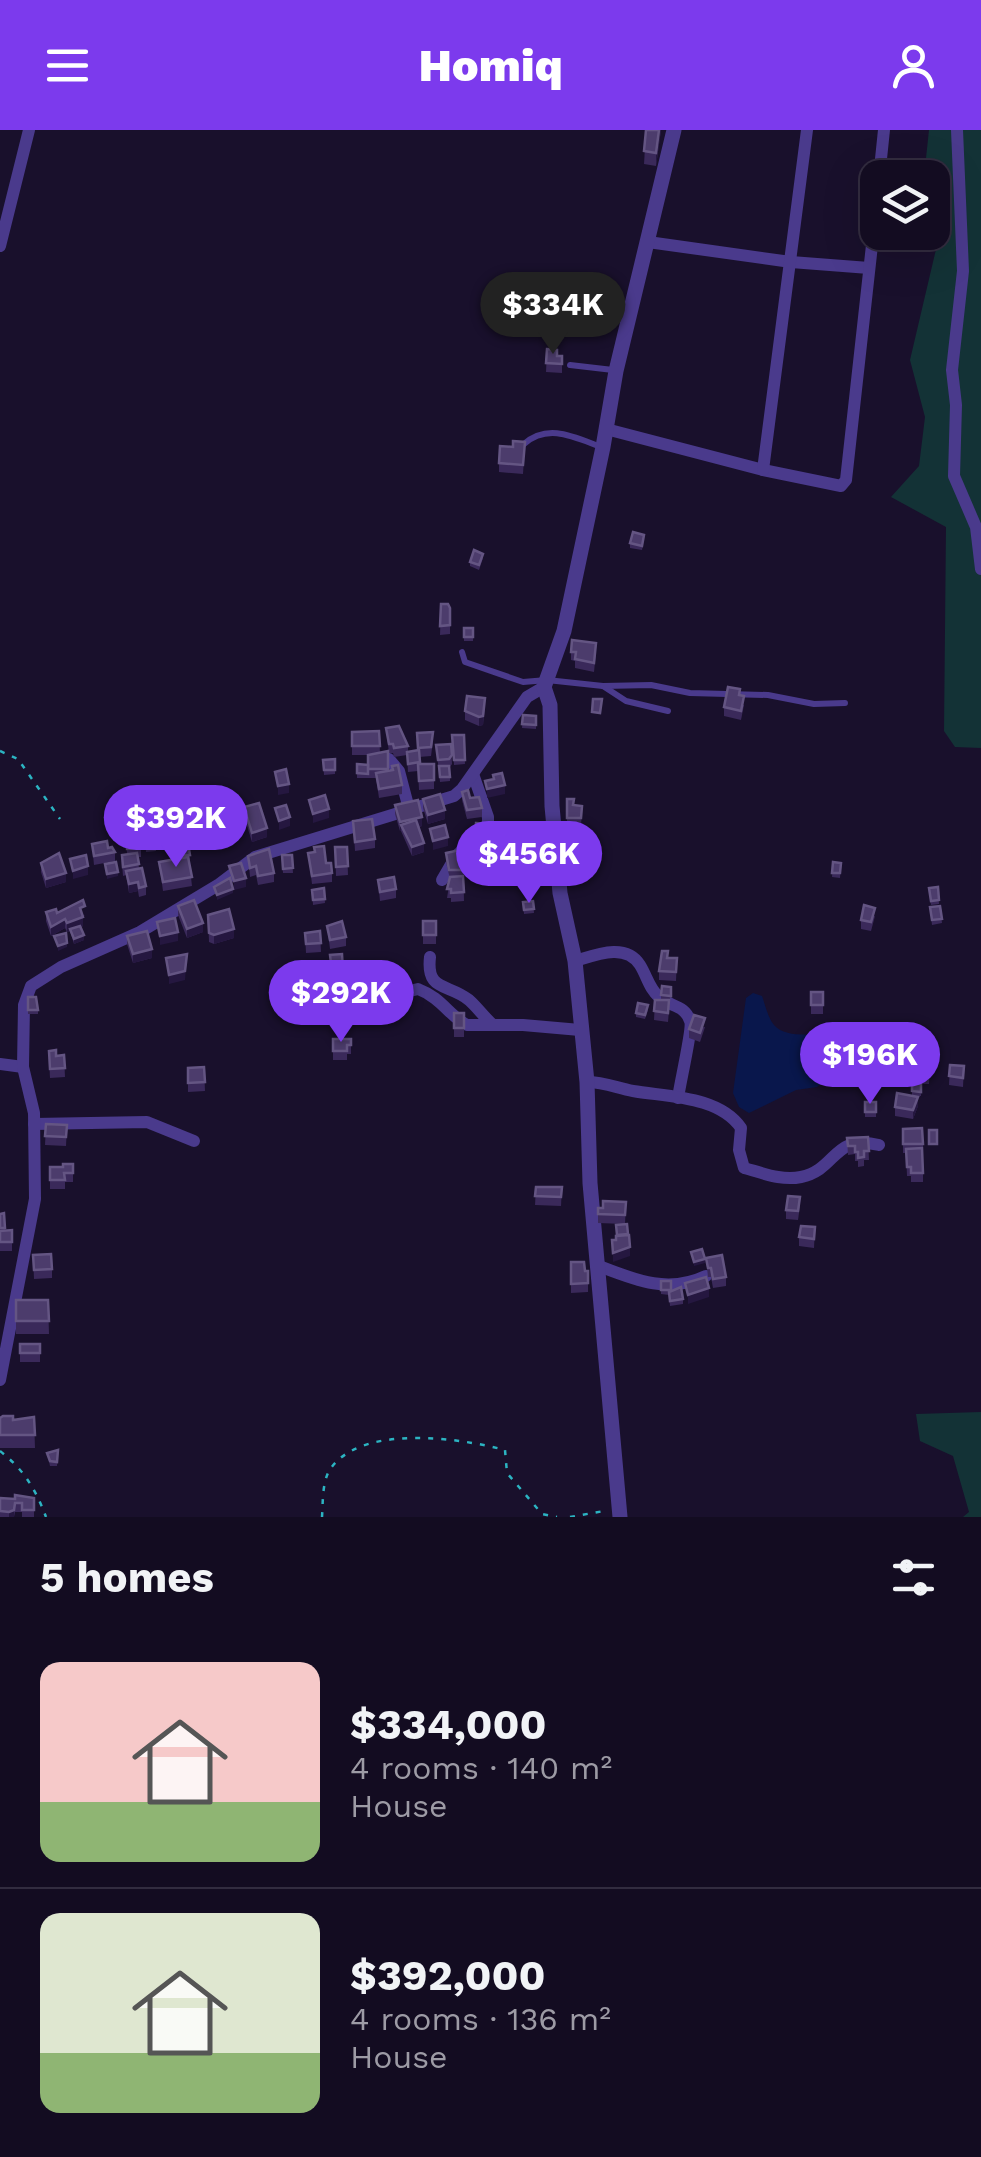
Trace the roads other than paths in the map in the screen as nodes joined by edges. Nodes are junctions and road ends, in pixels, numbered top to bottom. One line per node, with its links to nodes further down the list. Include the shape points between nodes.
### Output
1 (674, 130): 7 (street)
2 (807, 130): 10 (street)
3 (884, 130): 6 (street)
4 (957, 130): 18 (street, via 963,271 952,370 954,476 976,527)
5 (28, 131): 8 (street)
6 (881, 160)
7 (648, 242): 10 (street); 13 (street)
8 (0, 246)
9 (871, 250): 11 (street)
10 (791, 262): 11 (street); 17 (street)
11 (869, 268): 17 (street, via 846,480 834,486)
12 (570, 364): 13 (lane)
13 (616, 371): 14 (street)
14 (606, 429): 16 (street); 17 (street)
15 (524, 444): 16 (lane, via 550,431)
16 (604, 447): 20 (street, via 564,631)
17 (763, 470)
18 (981, 570)
19 (462, 652): 20 (lane, via 465,662 483,670)
20 (545, 684): 21 (lane); 25 (street, via 527,696); 29 (street, via 560,893)
21 (603, 686): 22 (lane); 23 (lane)
22 (845, 703)
23 (668, 712)
24 (388, 759): 26 (street)
25 (473, 774): 26 (street, via 454,796); 27 (street, via 488,827 456,856)
26 (409, 809): 34 (street, via 256,857 140,932 42,976 24,1005)
27 (442, 880)
28 (430, 957): 31 (street, via 432,979 468,999)
29 (575, 961): 32 (street); 36 (street, via 622,952 638,960 662,1000 682,1008 692,1022)
30 (356, 1004): 31 (street, via 418,989 446,1004 462,1024)
31 (492, 1024): 32 (street)
32 (580, 1030): 35 (street)
33 (0, 1064): 34 (street)
34 (23, 1067): 37 (street)
35 (587, 1082): 36 (street); 40 (street)
36 (678, 1098): 39 (street, via 736,1121 744,1168 780,1178 814,1172 847,1144)
37 (34, 1124): 38 (street, via 146,1122); 42 (street, via 35,1199)
38 (194, 1141)
39 (879, 1144)
40 (599, 1266): 41 (street, via 654,1285); 43 (street)
41 (706, 1276)
42 (0, 1380)
43 (620, 1512)

